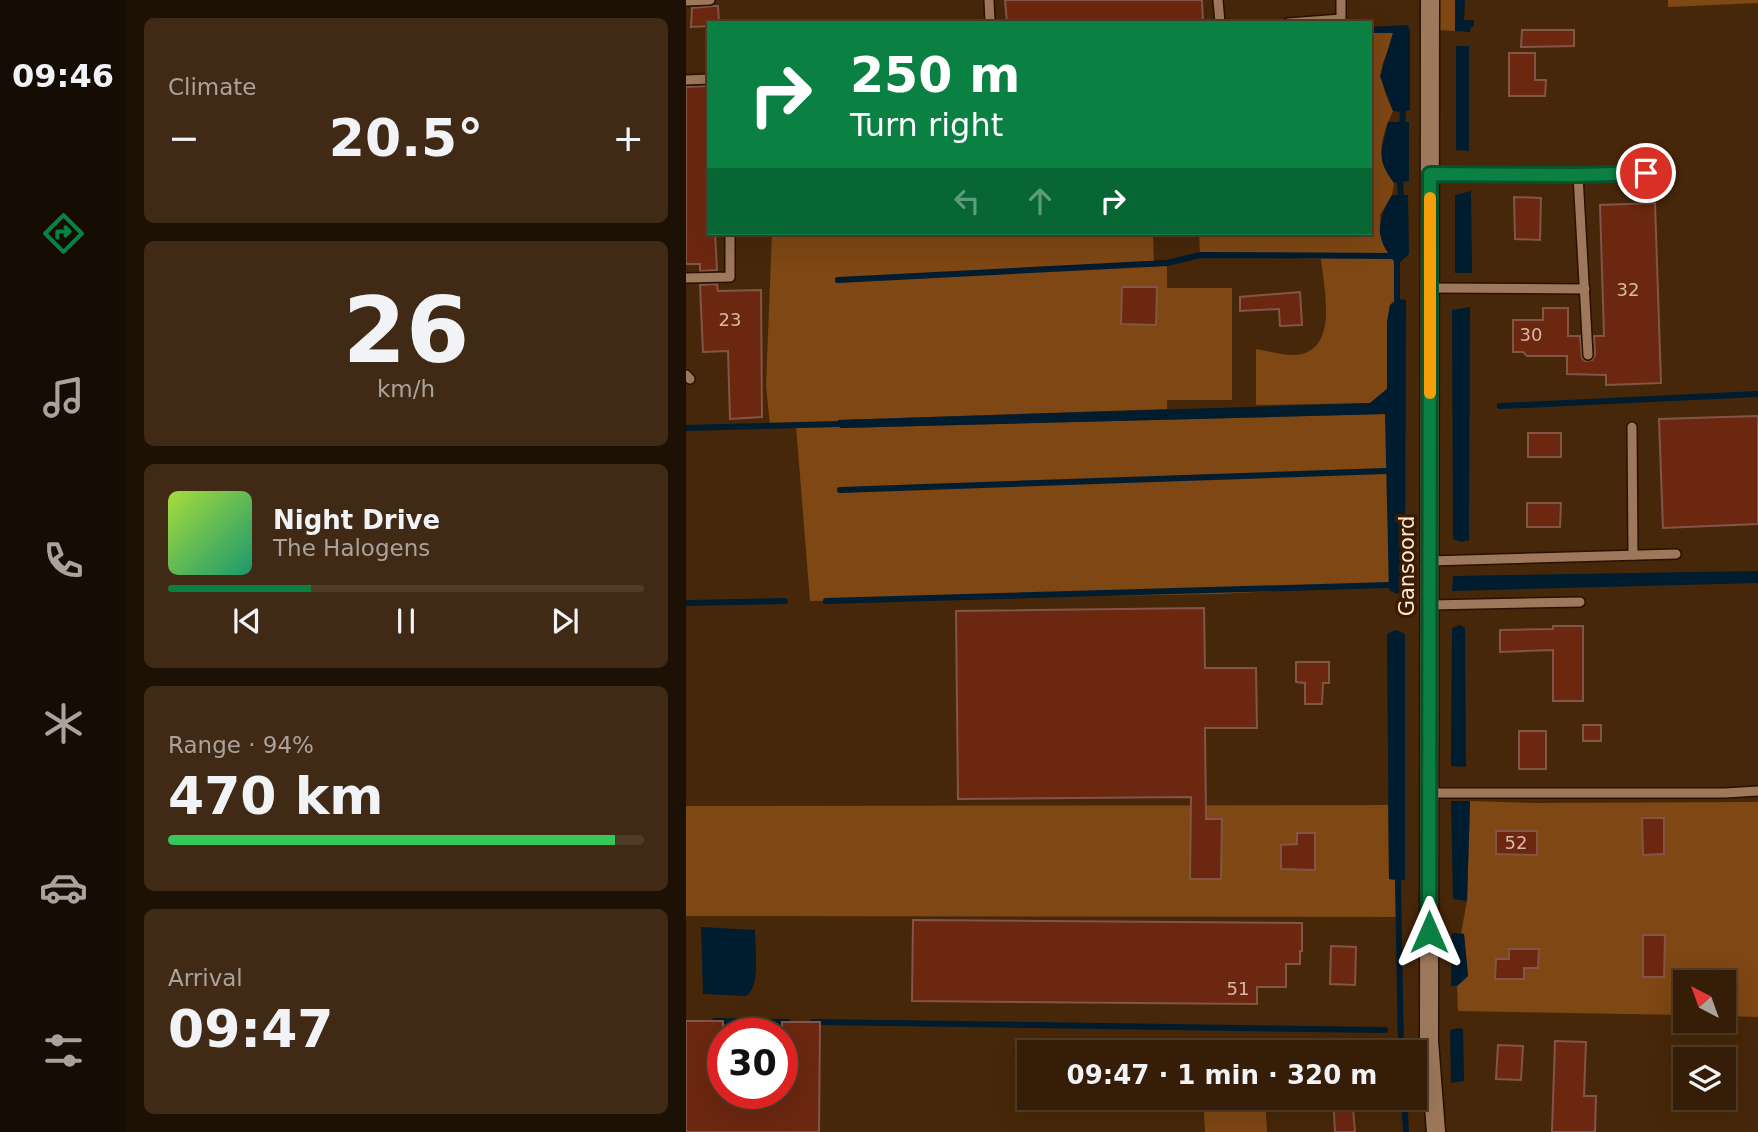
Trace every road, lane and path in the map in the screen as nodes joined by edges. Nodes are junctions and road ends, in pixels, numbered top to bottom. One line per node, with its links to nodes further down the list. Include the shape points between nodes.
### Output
1 (710, 0): 6 (lane)
2 (989, 0): 7 (lane)
3 (1218, 0): 8 (lane)
4 (1341, 0): 9 (lane, via 1341,19)
5 (1430, 0): 13 (street, Gansoord)
6 (686, 1)
7 (990, 21)
8 (1220, 21)
9 (1314, 21)
10 (707, 79): 11 (lane)
11 (686, 80)
12 (1646, 173): 14 (lane)
13 (1430, 174): 14 (lane); 17 (street, Gansoord)
14 (1578, 175): 18 (lane)
15 (730, 235): 16 (lane, via 730,277)
16 (686, 278)
17 (1430, 288): 18 (lane); 23 (street, Gansoord)
18 (1585, 289): 19 (lane)
19 (1588, 355)
20 (1632, 427): 22 (lane)
21 (1676, 554): 22 (lane)
22 (1633, 555): 23 (lane)
23 (1430, 561): 25 (street, Gansoord)
24 (1580, 602): 25 (lane)
25 (1430, 605): 27 (street, Gansoord)
26 (1758, 791): 27 (lane)
27 (1430, 793): 28 (street, Gansoord, via 1429,1041)
28 (1436, 1132)

